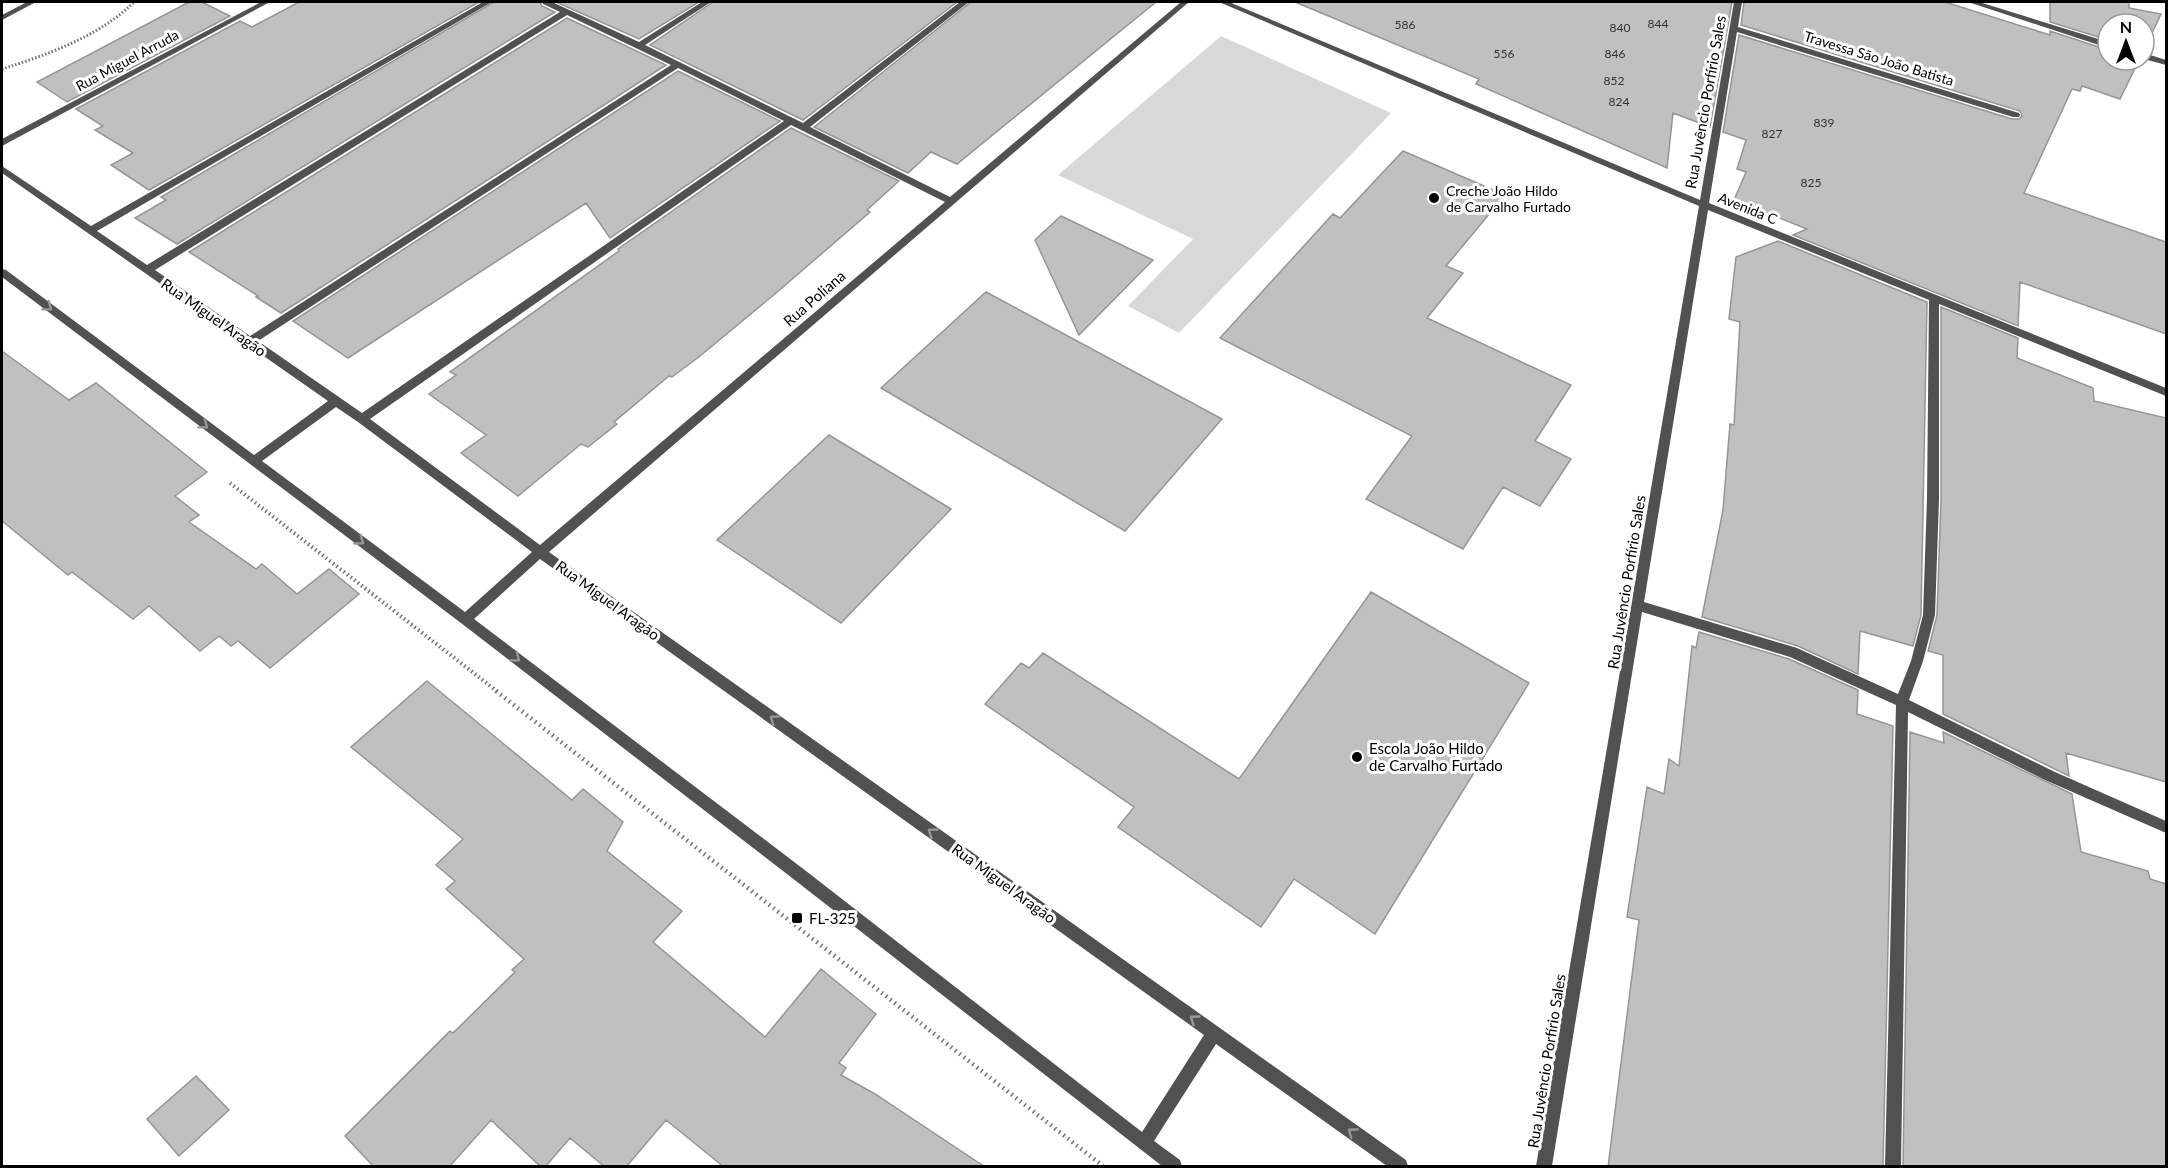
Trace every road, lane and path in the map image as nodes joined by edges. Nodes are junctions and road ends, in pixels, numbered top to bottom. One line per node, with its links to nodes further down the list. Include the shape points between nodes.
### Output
1 (32, 2): 14 (street)
2 (134, 2): 19 (path, via 120,16 29,61)
3 (266, 2): 23 (street, Rua Miguel Arruda)
4 (488, 2): 27 (street)
5 (546, 2): 13 (street)
6 (707, 2): 17 (street)
7 (965, 2): 22 (street)
8 (1185, 2): 25 (street, Rua Poliana)
9 (1223, 2): 12 (street, Avenida C)
10 (1737, 2): 15 (street, Rua Juvêncio Porfírio Sales)
11 (1971, 2): 16 (street)
12 (1236, 4): 26 (street, Avenida C)
13 (567, 11): 17 (street); 28 (street)
14 (2, 18)
15 (1734, 28): 20 (street, Travessa São João Batista); 26 (street, Rua Juvêncio Porfírio Sales)
16 (2096, 41)
17 (639, 45): 18 (street)
18 (678, 64): 21 (street); 31 (street)
19 (2, 69)
20 (2016, 115)
21 (792, 120): 22 (street); 34 (street)
22 (804, 127): 25 (street)
23 (2, 142)
24 (2, 169): 27 (street, Rua Miguel Aragão)
25 (951, 201): 37 (street, Rua Poliana)
26 (1702, 204): 30 (street, Avenida C); 38 (street, Rua Juvêncio Porfírio Sales)
27 (91, 230): 28 (street, Rua Miguel Aragão)
28 (147, 270): 31 (street, Rua Miguel Aragão)
29 (2, 272): 35 (street, one-way to 35)
30 (1934, 298): 32 (street, Avenida C); 40 (street, via 1929,615)
31 (249, 342): 33 (street, Rua Miguel Aragão)
32 (2166, 392)
33 (335, 402): 34 (street, Rua Miguel Aragão); 35 (street)
34 (362, 419): 37 (street, Rua Miguel Aragão)
35 (253, 462): 39 (street, one-way to 39)
36 (227, 481): 44 (path)
37 (540, 552): 39 (street, Rua Poliana); 42 (street, Rua Miguel Aragão, one-way to 37)
38 (1637, 605): 40 (street, via 1793,652); 47 (street, Rua Juvêncio Porfírio Sales)
39 (465, 619): 43 (street, one-way to 43)
40 (1902, 702): 41 (street, via 2050,776); 48 (street)
41 (2166, 827)
42 (1214, 1033): 43 (street); 46 (street, Rua Miguel Aragão, one-way to 42)
43 (1144, 1143): 45 (street)
44 (1103, 1167)
45 (1174, 1167)
46 (1400, 1167)
47 (1544, 1167)
48 (1893, 1167)

